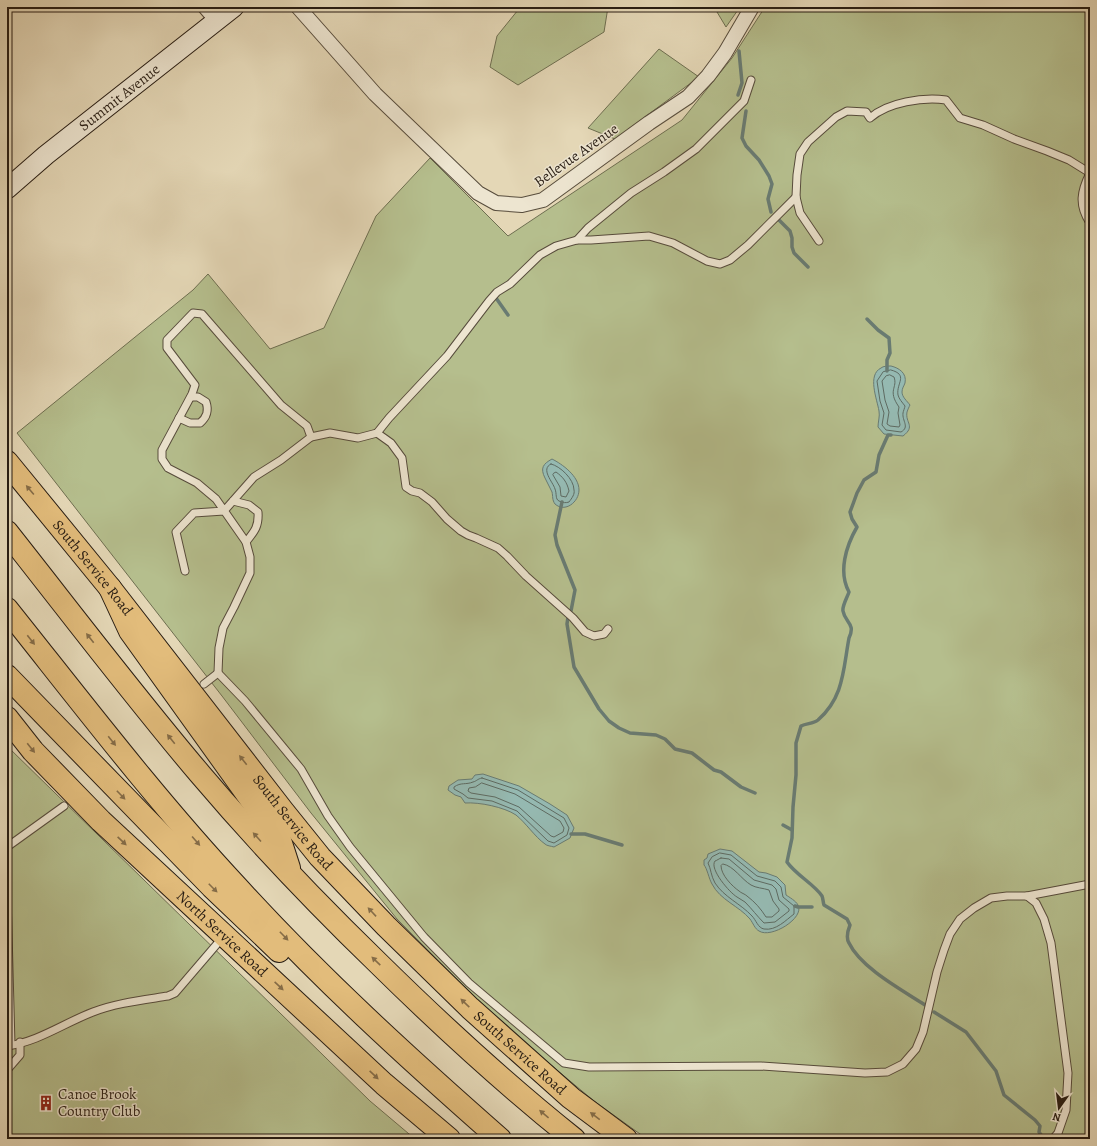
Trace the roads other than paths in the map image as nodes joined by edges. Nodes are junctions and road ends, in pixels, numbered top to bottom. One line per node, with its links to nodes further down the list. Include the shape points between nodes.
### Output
1 (234, 7): 4 (street, Summit Avenue)
2 (298, 7): 3 (street, Bellevue Avenue, via 375,94 478,193 496,203 522,205 543,200 688,98 725,53)
3 (752, 7)
4 (211, 14): 6 (street, Summit Avenue)
5 (751, 80): 9 (lane, via 744,101 696,148 631,193)
6 (7, 189)
7 (796, 197): 8 (lane, via 800,154 808,142 836,117 847,111 866,112 870,118 900,102 936,99 946,100 960,118 983,124 1069,160 1090,172 1083,187 1082,203); 9 (lane, via 748,245 730,260 720,264 707,261 673,243 649,236); 10 (lane, via 800,213)
8 (1090, 223)
9 (577, 240): 13 (lane, via 556,246 540,255 510,284 497,292 446,356)
10 (820, 241)
11 (191, 398): 12 (lane); 12 (lane, via 198,397 206,402 206,418 200,423 190,423); 14 (lane, via 195,385 167,348 167,340 192,313 202,314 281,404 307,426)
12 (179, 418): 17 (lane, via 162,450 162,459 168,468 197,483 216,498)
13 (378, 433): 14 (lane, via 358,438 330,433); 23 (lane, via 391,443 402,458 406,487 432,502 461,531 498,548 585,632 594,636 604,634)
14 (311, 436): 16 (lane, via 254,477)
15 (7, 462): 21 (main road, South Service Road, one-way to 15)
16 (233, 501): 17 (lane); 19 (lane, via 249,504 258,512 259,523)
17 (224, 511): 19 (lane); 20 (lane, via 194,513 176,532)
18 (7, 532): 30 (main road, one-way to 18, via 201,775)
19 (246, 542): 24 (lane, via 250,557 250,573 223,628)
20 (185, 571)
21 (110, 588): 30 (main road, via 130,631 280,840); 43 (main road, South Service Road, one-way to 21, via 571,1098 470,1008 320,857)
22 (7, 609): 39 (main road, one-way to 39, via 164,805 237,887 320,973)
23 (608, 629)
24 (218, 673): 26 (lane); 33 (lane, via 245,701 301,770 350,847 424,937 469,984 564,1063 589,1067 761,1066 865,1073 886,1072 903,1064 916,1050 944,950 950,934 960,919 991,898)
25 (7, 676): 39 (main road, one-way to 39, via 212,887 288,960)
26 (204, 684)
27 (7, 718): 35 (main road, North Service Road, one-way to 35, via 33,751 101,821)
28 (64, 806): 29 (lane)
29 (7, 847)
30 (292, 876): 42 (main road, one-way to 30, via 459,1041)
31 (1090, 884): 33 (lane)
32 (7, 894): 34 (lane)
33 (1027, 896): 44 (lane, via 1036,903 1051,943 1068,1073 1066,1110 1058,1133)
34 (7, 902): 37 (lane)
35 (224, 935): 36 (lane, via 175,993 93,1012 54,1031); 40 (main road, North Service Road, one-way to 40, via 384,1084)
36 (20, 1042): 37 (lane); 38 (lane, via 20,1055)
37 (9, 1045)
38 (7, 1070)
39 (442, 1089): 41 (main road)
40 (449, 1139)
41 (500, 1139)
42 (574, 1139)
43 (626, 1139)
44 (1053, 1139)

